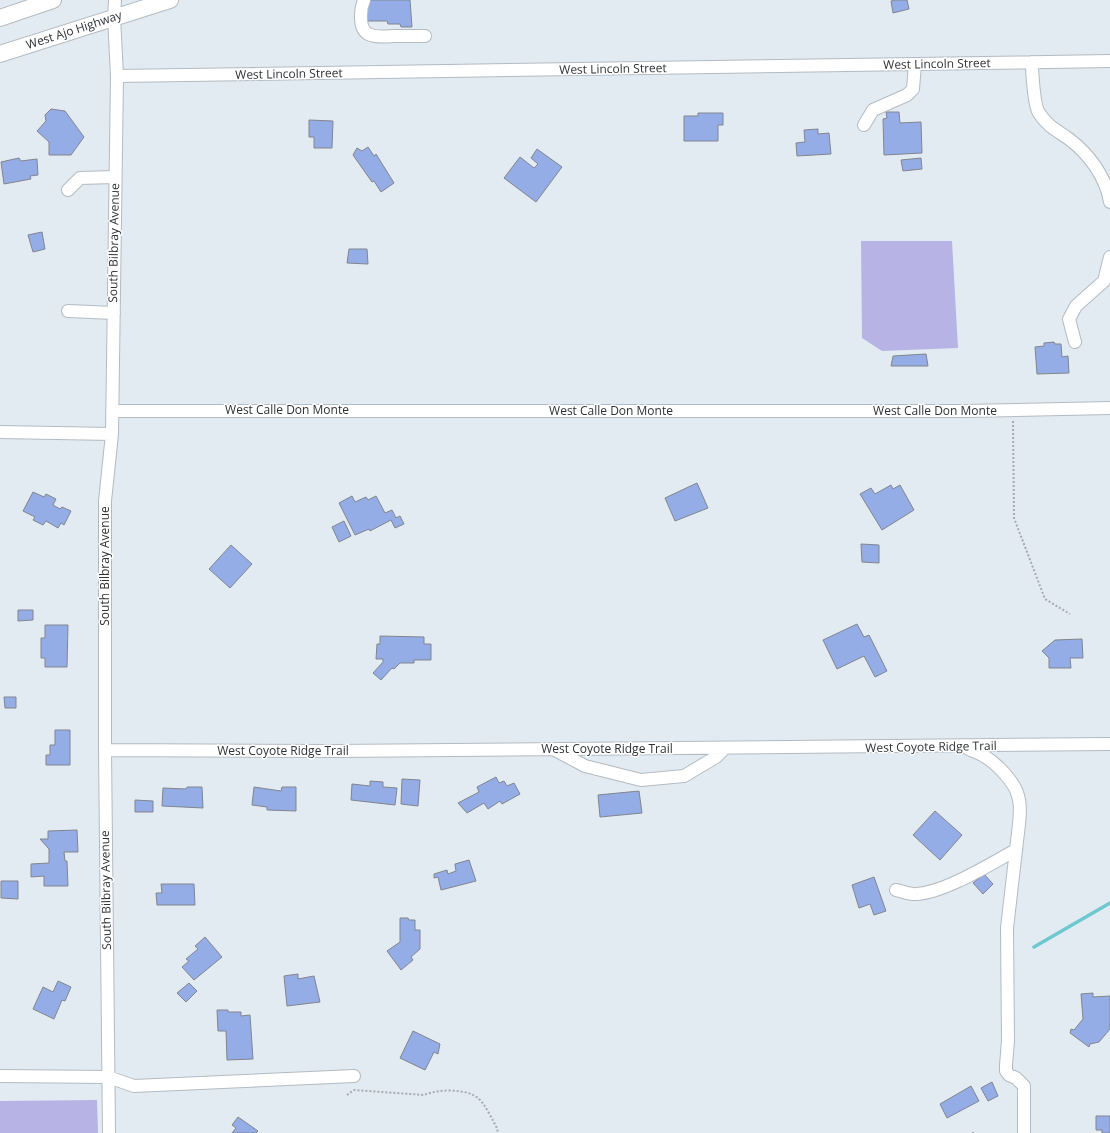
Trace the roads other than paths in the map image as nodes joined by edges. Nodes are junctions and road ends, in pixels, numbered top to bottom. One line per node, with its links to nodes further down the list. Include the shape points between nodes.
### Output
1 (54, 0): 6 (main road)
2 (115, 0): 5 (street, South Bilbray Avenue)
3 (170, 0): 5 (main road, West Ajo Highway)
4 (364, 0): 7 (street, via 361,23 363,30 368,34 382,37)
5 (114, 17): 8 (main road, West Ajo Highway); 12 (street, South Bilbray Avenue)
6 (0, 18)
7 (425, 36)
8 (0, 54)
9 (1110, 61): 10 (street, West Lincoln Street)
10 (1032, 62): 11 (street, West Lincoln Street); 16 (street, via 1032,81 1038,112 1052,128 1070,139 1100,171)
11 (915, 64): 12 (street, West Lincoln Street); 13 (street, via 913,89 907,95 873,110)
12 (116, 76): 14 (street, South Bilbray Avenue)
13 (864, 125)
14 (115, 177): 15 (street, via 80,178); 19 (street, South Bilbray Avenue)
15 (68, 190)
16 (1110, 202)
17 (1110, 257): 20 (street, via 1104,282 1076,306 1069,319)
18 (68, 311): 19 (street)
19 (114, 313): 22 (street, South Bilbray Avenue)
20 (1075, 342)
21 (1110, 408): 22 (street, West Calle Don Monte)
22 (112, 411): 24 (street, South Bilbray Avenue)
23 (0, 432): 24 (street)
24 (112, 434): 28 (street, South Bilbray Avenue, via 105,502)
25 (1110, 744): 26 (street, West Coyote Ridge Trail)
26 (962, 746): 27 (street, West Coyote Ridge Trail); 30 (street, via 984,756 999,768 1018,795 1020,824)
27 (725, 748): 29 (street, West Coyote Ridge Trail); 29 (street, via 716,757 684,776 641,780 585,766)
28 (105, 750): 29 (street, West Coyote Ridge Trail); 34 (street, South Bilbray Avenue)
29 (554, 750)
30 (1016, 850): 31 (street, via 956,882 930,892 915,895); 36 (street, via 1007,928 1006,1071 1024,1086)
31 (896, 890)
32 (0, 1076): 34 (street)
33 (354, 1076): 34 (street, via 134,1086)
34 (108, 1077): 35 (street, South Bilbray Avenue)
35 (108, 1133)
36 (1024, 1133)

